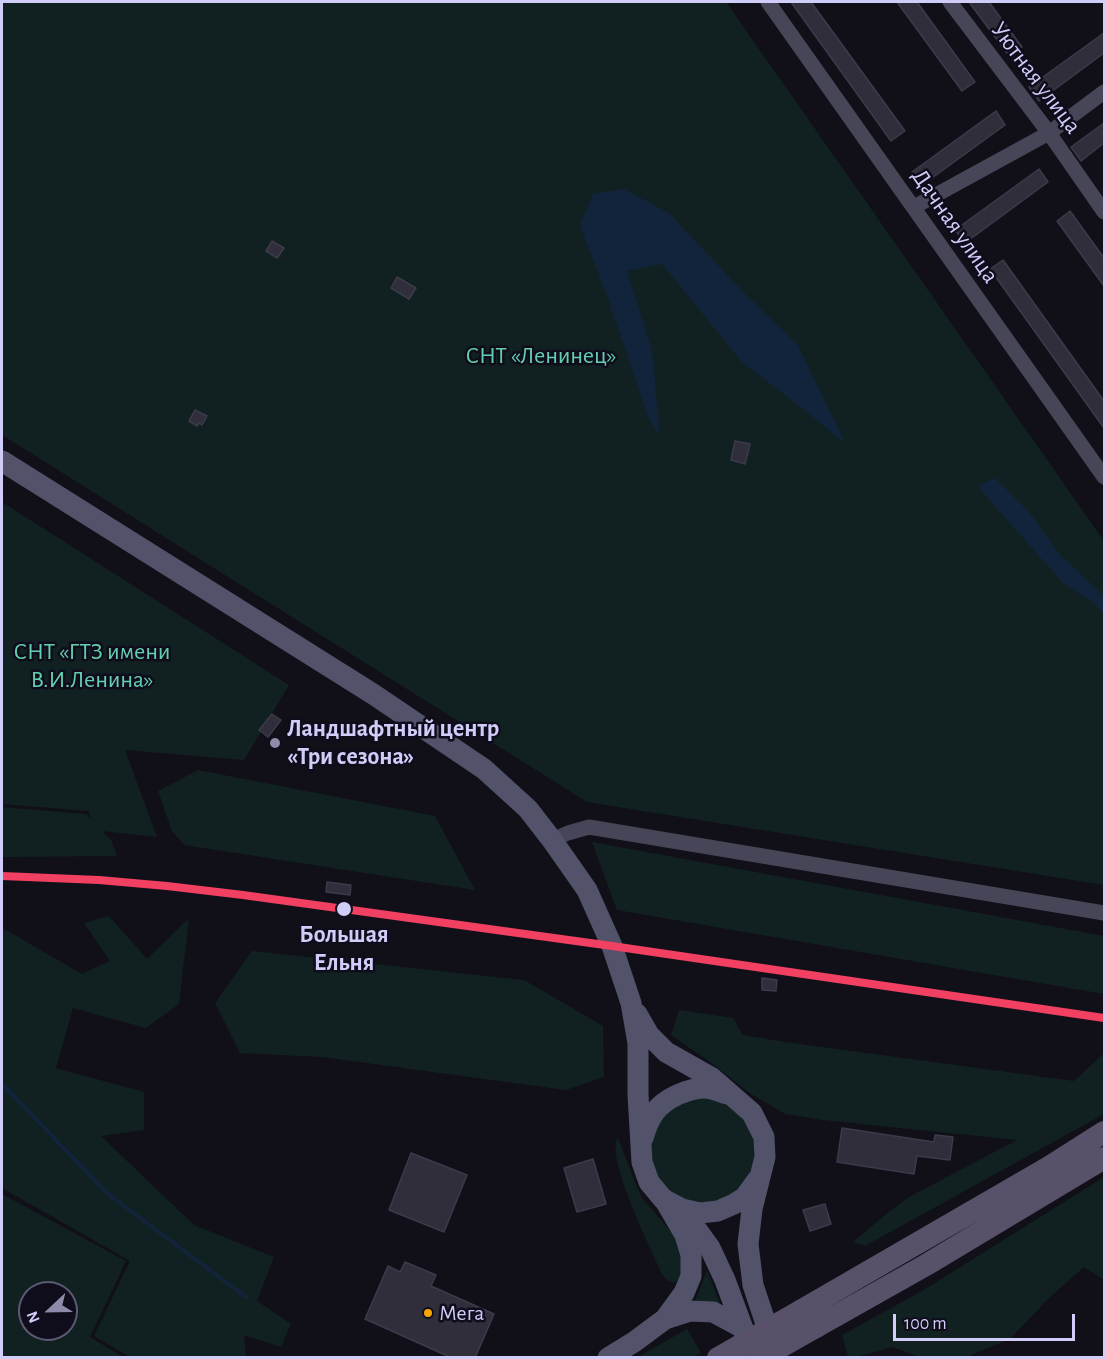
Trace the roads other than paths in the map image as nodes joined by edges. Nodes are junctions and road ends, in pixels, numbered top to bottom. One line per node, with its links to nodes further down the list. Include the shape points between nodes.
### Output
1 (768, 2): 5 (street, Дачная улица)
2 (950, 2): 4 (street, Уютная улица)
3 (1104, 92): 4 (street)
4 (1049, 133): 5 (street); 6 (street, Уютная улица)
5 (914, 207): 8 (street, Дачная улица)
6 (1104, 212)
7 (2, 461): 9 (main road, via 373,694 484,769 528,809)
8 (1104, 477)
9 (552, 840): 10 (street, via 589,827); 11 (main road, via 587,890)
10 (1104, 913)
11 (631, 1003): 12 (main road, via 649,1035 666,1052 712,1078); 14 (main road, via 638,1043)
12 (733, 1096): 14 (main road, via 706,1088 689,1090 665,1101 647,1123); 16 (main road, via 752,1113 764,1137 765,1157)
13 (1104, 1132): 19 (main road)
14 (641, 1144): 17 (main road, via 642,1162)
15 (1104, 1158): 19 (main road, via 926,1265)
16 (758, 1179): 18 (main road, via 745,1197 718,1211); 26 (main road, via 748,1244 753,1285)
17 (663, 1199): 18 (main road); 20 (main road, via 685,1235 691,1255 691,1276)
18 (682, 1209): 21 (main road, via 710,1248)
19 (809, 1318): 23 (main road, bridge); 25 (main road, bridge)
20 (665, 1319): 21 (main road, via 690,1311 713,1312); 22 (main road)
21 (743, 1328): 24 (main road)
22 (608, 1358)
23 (718, 1358)
24 (753, 1358)
25 (761, 1358)
26 (777, 1358)

